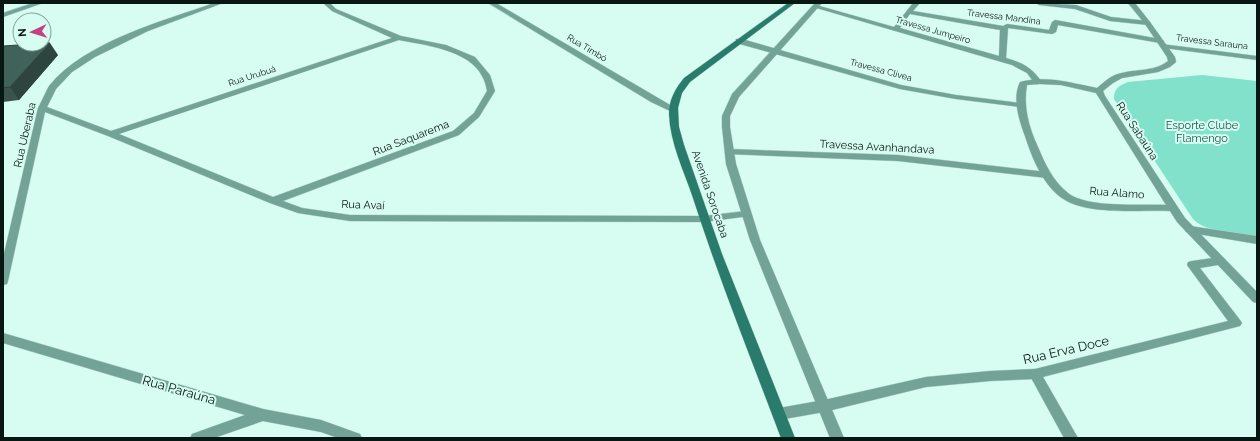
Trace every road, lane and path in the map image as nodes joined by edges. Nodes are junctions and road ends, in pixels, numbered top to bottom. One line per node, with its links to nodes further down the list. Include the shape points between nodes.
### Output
1 (40, 3): 13 (street)
2 (195, 3): 11 (street)
3 (220, 3): 11 (street, Rua Uberaba)
4 (326, 3): 17 (street, Rua Saquarema, via 346,16)
5 (491, 3): 27 (street, Rua Timbó)
6 (792, 3): 18 (street, Avenida Sorocaba)
7 (917, 3): 12 (street)
8 (1039, 3): 14 (street, via 1076,7 1110,19)
9 (1131, 3): 14 (street)
10 (818, 5): 16 (street, Travessa Jumpeiro); 20 (street)
11 (204, 9): 26 (street, Rua Uberaba, via 113,44 88,57 53,85 45,97)
12 (908, 12): 15 (street, Travessa Mandina); 16 (street)
13 (3, 15)
14 (1148, 23): 19 (street)
15 (1004, 28): 19 (street, Travessa Mandina, via 1008,26 1052,32 1055,22); 22 (street)
16 (896, 29): 22 (street, Travessa Jumpeiro)
17 (400, 38): 28 (street, Rua Urubuá); 31 (street, Rua Saquarema, via 443,47 472,59 486,75 491,91 476,116 456,133)
18 (739, 41): 20 (street, Travessa Clivea); 27 (street, Avenida Sorocaba, via 687,80 674,100)
19 (1162, 43): 21 (street, Travessa Sarauna); 24 (street, via 1171,57 1172,62 1167,67 1123,75)
20 (776, 51): 25 (street, Travessa Clivea, via 900,87 956,97); 29 (street, via 730,104 726,127)
21 (1257, 58)
22 (1002, 60): 23 (street, Travessa Jumpeiro, via 1030,70)
23 (1038, 82): 24 (street); 25 (street, Rua Alamo, via 1023,84)
24 (1099, 90): 32 (street, Rua Sabaúna, via 1105,104)
25 (1021, 104): 30 (street, Rua Alamo, via 1027,132)
26 (42, 108): 28 (street, Rua Avaí); 38 (street, Rua Uberaba)
27 (673, 109): 34 (street, Avenida Sorocaba, via 676,133)
28 (111, 134): 31 (street, Rua Avaí)
29 (730, 152): 30 (street, Travessa Avanhandava, via 898,158); 33 (street, via 731,164)
30 (1047, 175): 32 (street, Rua Alamo, via 1065,196 1085,204)
31 (273, 201): 34 (street, Rua Avaí, via 301,211 350,218)
32 (1173, 208): 35 (street, Rua Sabaúna)
33 (746, 214): 34 (street, Rua Avaí); 42 (street)
34 (704, 219): 43 (street, Avenida Sorocaba)
35 (1190, 230): 36 (street); 37 (street, Rua Sabaúna)
36 (1257, 240)
37 (1220, 261): 39 (street, Rua Sabaúna); 41 (street, Rua Erva Doce, via 1192,265 1236,323)
38 (3, 281)
39 (1257, 299)
40 (3, 338): 44 (street, Rua Paraúna)
41 (1035, 374): 42 (street, Rua Erva Doce, via 926,382); 49 (street)
42 (824, 406): 43 (street, Rua Erva Doce); 48 (street)
43 (779, 414): 47 (street, Avenida Sorocaba)
44 (263, 415): 45 (street); 46 (street, Rua Paraúna, via 321,426)
45 (197, 438)
46 (355, 438)
47 (788, 438)
48 (837, 438)
49 (1071, 438)

